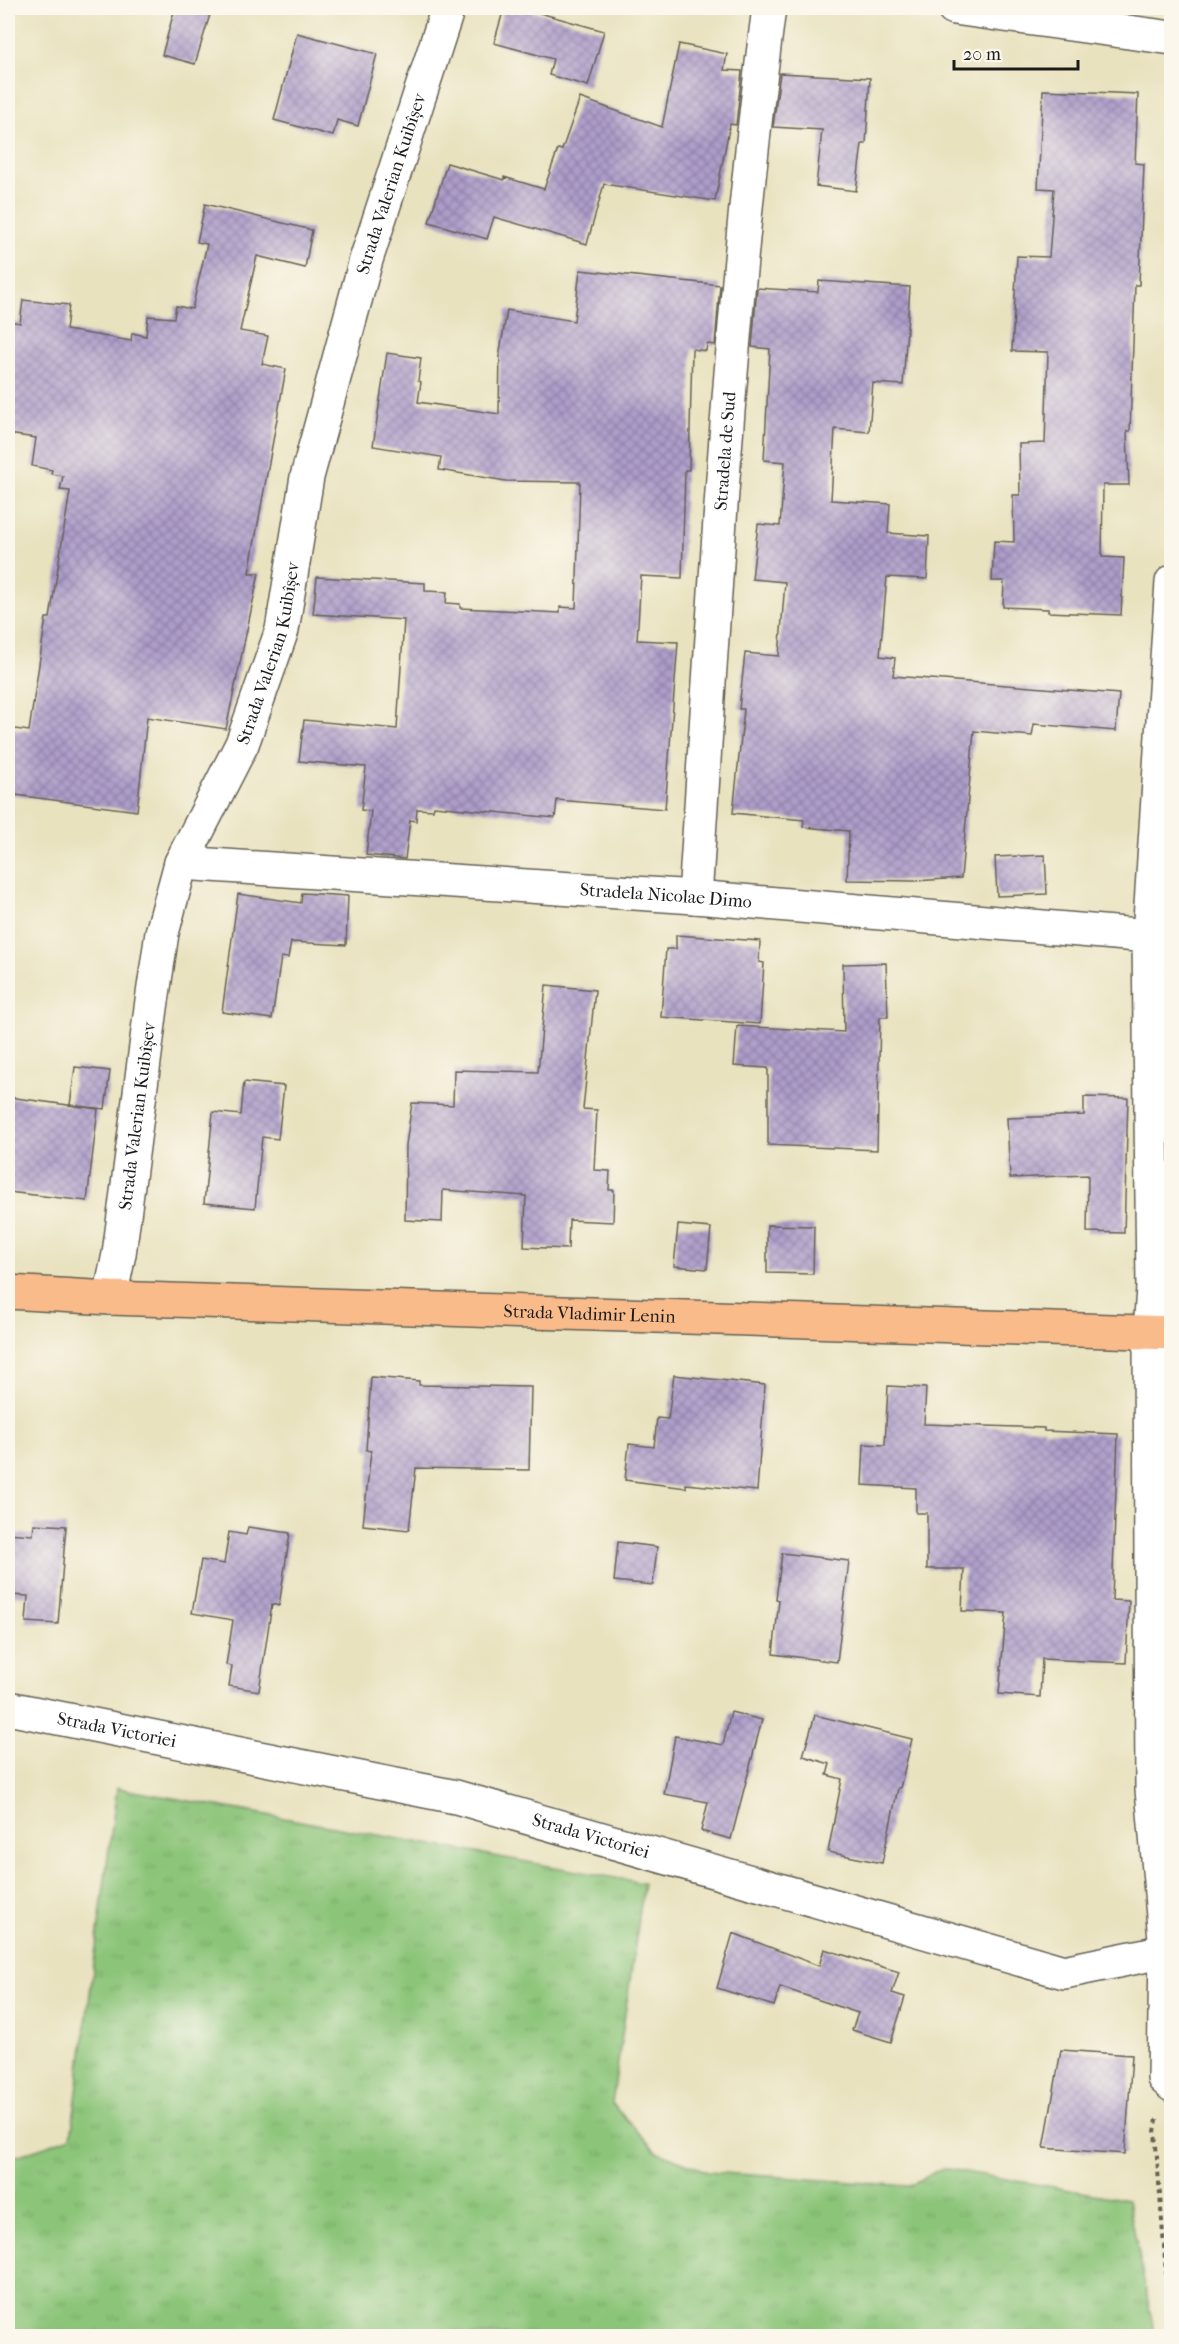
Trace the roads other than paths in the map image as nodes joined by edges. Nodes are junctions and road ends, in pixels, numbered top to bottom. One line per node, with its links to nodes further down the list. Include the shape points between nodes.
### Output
1 (448, 8): 7 (street, Strada Valerian Kuibîșev, via 366,260 307,477 282,630 242,744)
2 (769, 8): 8 (street, Stradela de Sud, via 727,419)
3 (954, 8): 4 (street)
4 (1172, 38)
5 (1172, 582): 6 (street)
6 (1170, 642): 9 (street)
7 (181, 863): 8 (street, Stradela Nicolae Dimo); 11 (street, Strada Valerian Kuibîșev, via 162,933)
8 (695, 897): 9 (street, Stradela Nicolae Dimo)
9 (1149, 936): 12 (street, via 1153,1276)
10 (8, 1292): 11 (main road, Strada Vladimir Lenin)
11 (110, 1298): 12 (main road, Strada Vladimir Lenin)
12 (1161, 1333): 14 (street)
13 (8, 1708): 15 (street, Strada Victoriei, via 456,1797 1064,1972)
14 (1162, 1789): 15 (street)
15 (1166, 1951): 16 (street)
16 (1168, 2082)

